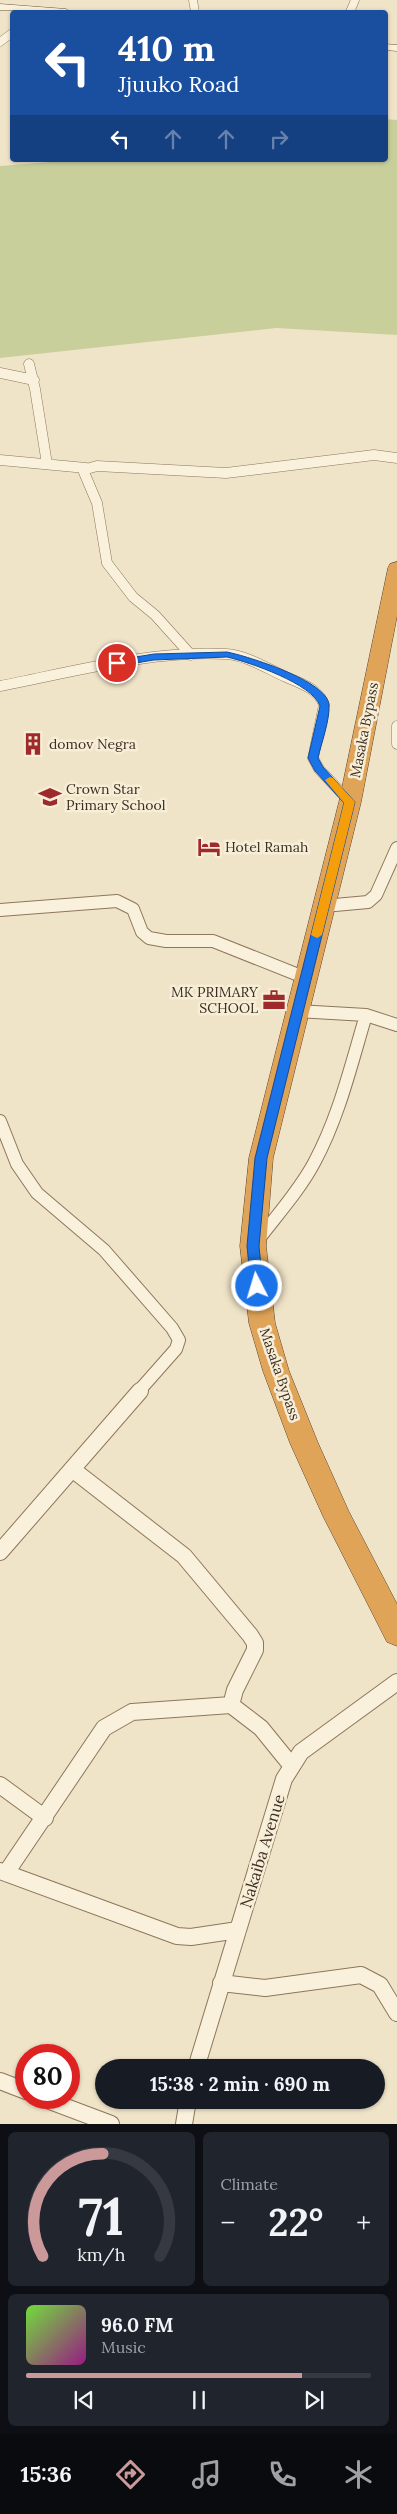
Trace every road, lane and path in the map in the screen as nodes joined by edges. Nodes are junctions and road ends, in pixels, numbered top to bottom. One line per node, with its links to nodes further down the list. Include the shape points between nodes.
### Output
1 (0, 7): 2 (main road)
2 (31, 10)
3 (29, 364): 5 (street)
4 (0, 373): 5 (street)
5 (34, 380): 8 (street)
6 (397, 458): 9 (street, via 374,455 226,473)
7 (0, 460): 8 (street)
8 (47, 464): 9 (street)
9 (86, 468): 11 (street, via 83,473 97,503 107,563 133,597 155,615)
10 (397, 568): 15 (highway, Masaka Bypass)
11 (191, 655): 12 (street, via 98,666); 15 (street, via 227,654 241,658 316,691 324,706 313,758)
12 (0, 686)
13 (397, 726): 14 (street)
14 (397, 744)
15 (350, 802): 17 (highway, Masaka Bypass)
16 (397, 848): 17 (street, via 376,894 368,902)
17 (324, 906): 19 (highway, Masaka Bypass)
18 (0, 910): 19 (street, via 117,902 133,909 143,933 156,941 213,941)
19 (306, 978): 20 (highway, Masaka Bypass)
20 (297, 1011): 21 (street); 25 (highway, Masaka Bypass, via 261,1158)
21 (366, 1015): 22 (street); 23 (street)
22 (393, 1025): 23 (street)
23 (361, 1031): 25 (street, via 326,1140 302,1184)
24 (0, 1121): 26 (street, via 16,1162 29,1184 104,1250 179,1340 176,1350)
25 (253, 1246): 28 (highway, Masaka Bypass, via 262,1323 276,1371 337,1516)
26 (72, 1469): 27 (street); 30 (street, via 184,1556 250,1634 255,1650)
27 (0, 1552)
28 (397, 1634)
29 (397, 1682): 31 (street, Nakaiba Avenue, via 301,1752)
30 (231, 1705): 31 (street, via 261,1728); 33 (street, via 132,1712 116,1719 104,1728)
31 (291, 1765): 35 (street, Nakaiba Avenue)
32 (0, 1785): 33 (street)
33 (45, 1818): 34 (street)
34 (3, 1872): 35 (street, via 178,1936)
35 (238, 1930): 36 (street, Nakaiba Avenue)
36 (221, 1983): 37 (street, via 265,1988 361,1975 382,1986); 38 (street, Nakaiba Avenue)
37 (397, 2013)
38 (199, 2059)
39 (0, 2081): 40 (street)
40 (15, 2087)
41 (71, 2109): 43 (street)
42 (186, 2109): 44 (street)
43 (111, 2124)
44 (184, 2124)

